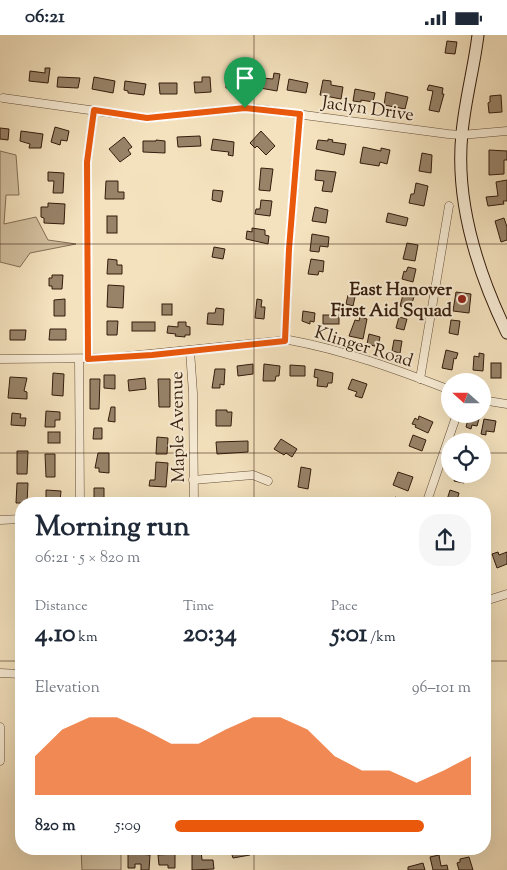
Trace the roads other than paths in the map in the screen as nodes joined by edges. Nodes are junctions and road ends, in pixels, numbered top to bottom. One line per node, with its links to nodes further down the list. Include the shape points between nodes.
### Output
1 (478, 35): 6 (main road)
2 (3, 98): 3 (street, Jaclyn Drive)
3 (94, 110): 4 (street, Jaclyn Drive, via 147,118 245,108); 13 (street, via 87,162)
4 (300, 114): 6 (street, Jaclyn Drive); 9 (street)
5 (507, 131): 6 (street, Jaclyn Drive)
6 (462, 135): 8 (main road, via 462,183 470,226 487,288)
7 (449, 206): 14 (street)
8 (507, 333)
9 (285, 341): 10 (street, Klinger Road); 14 (street, Klinger Road, via 311,344)
10 (190, 351): 13 (street, Klinger Road); 19 (street, Maple Avenue)
11 (0, 359): 12 (street, Klinger Road)
12 (79, 359): 13 (street, Klinger Road); 21 (street)
13 (88, 359)
14 (420, 379): 15 (street, Klinger Road)
15 (441, 387)
16 (491, 401): 17 (street)
17 (507, 404)
18 (454, 423): 23 (street)
19 (193, 480): 20 (street, via 253,475); 22 (street, Maple Avenue)
20 (268, 481)
21 (80, 497)
22 (194, 497)
23 (428, 497)
24 (15, 519): 25 (street)
25 (0, 520)
26 (507, 594): 27 (street)
27 (491, 599)
28 (0, 673): 29 (street)
29 (15, 674)
30 (0, 727): 31 (street)
31 (0, 761)

